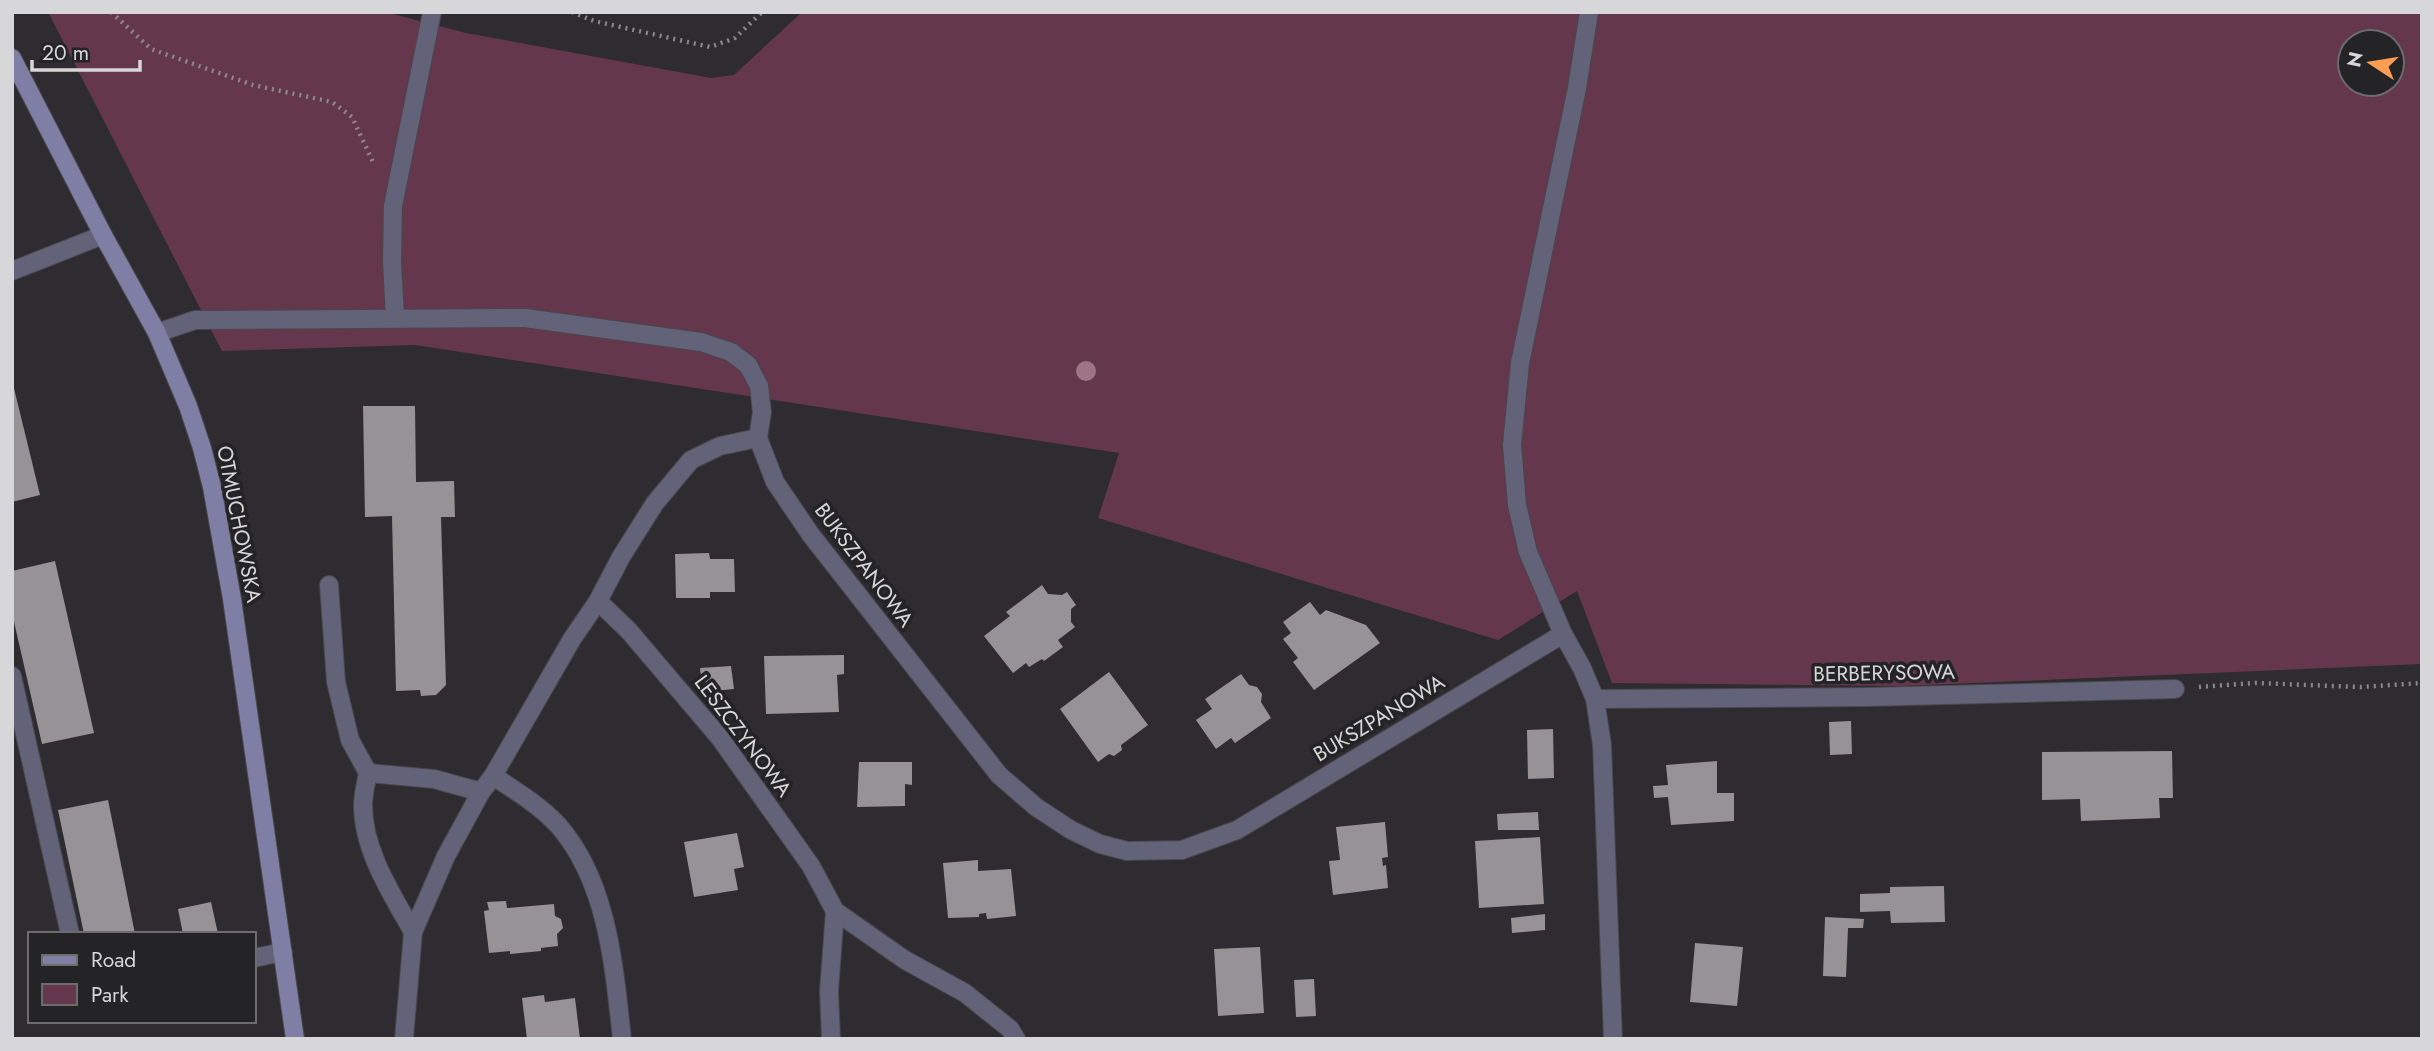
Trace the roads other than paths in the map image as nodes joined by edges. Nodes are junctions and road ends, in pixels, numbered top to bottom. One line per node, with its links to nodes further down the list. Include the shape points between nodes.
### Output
1 (432, 12): 6 (street, via 393,206)
2 (1589, 12): 11 (street, via 1520,363 1512,445 1517,505 1528,552)
3 (12, 58): 4 (main road, OTMUCHOWSKA)
4 (103, 235): 5 (street); 7 (main road, OTMUCHOWSKA)
5 (12, 271)
6 (394, 318): 7 (street, via 195,320); 8 (street, via 525,318 701,342 731,352 748,365 759,386)
7 (157, 333): 21 (main road, OTMUCHOWSKA, via 188,405 212,487)
8 (758, 438): 10 (street, via 720,446 691,460 655,503); 11 (street, BUKSZPANOWA, via 775,482 811,535 999,775 1071,830 1127,851 1182,850 1237,830)
9 (328, 585): 15 (street, via 336,682 350,740)
10 (598, 601): 16 (street); 18 (street, LESZCZYNOWA, via 720,738 811,866)
11 (1563, 634): 14 (street)
12 (12, 676): 19 (street)
13 (2175, 689): 14 (street, BERBERYSOWA)
14 (1595, 699): 28 (street, via 1602,745)
15 (368, 773): 17 (street, via 434,779); 20 (street, via 365,830 379,870)
16 (494, 776): 17 (street); 25 (street, via 558,825 583,860 613,956)
17 (481, 792): 20 (street, via 446,856)
18 (835, 911): 26 (street); 27 (street, LESZCZYNOWA, via 905,960 965,993)
19 (70, 932)
20 (414, 932): 24 (street)
21 (283, 952): 22 (street); 23 (main road, OTMUCHOWSKA)
22 (256, 958)
23 (295, 1039)
24 (404, 1039)
25 (622, 1039)
26 (831, 1039)
27 (1016, 1039)
28 (1613, 1039)

